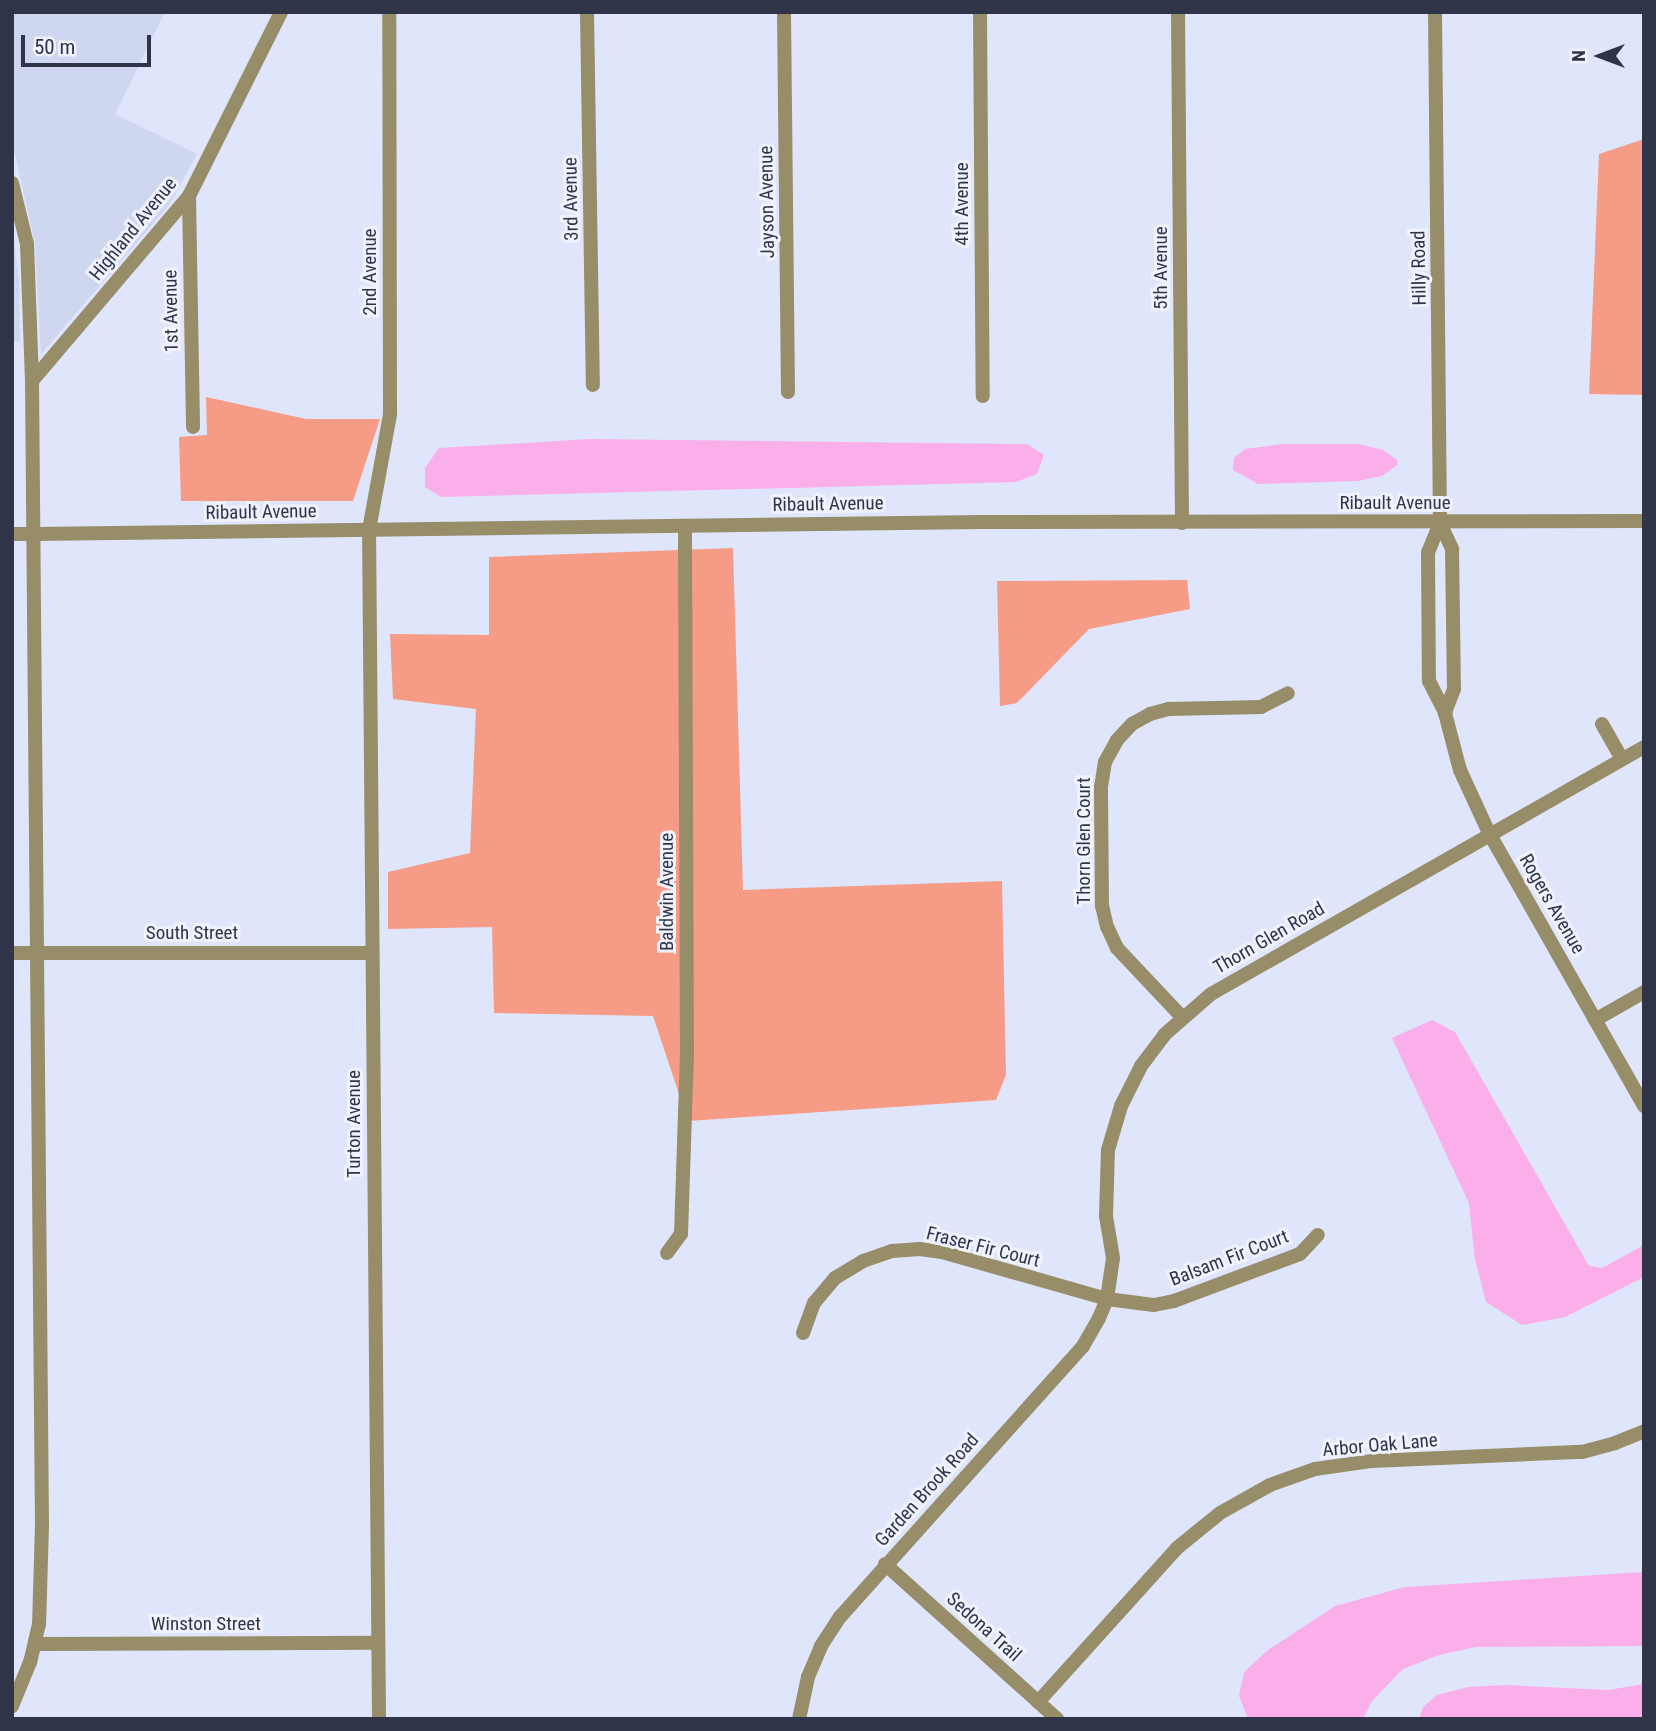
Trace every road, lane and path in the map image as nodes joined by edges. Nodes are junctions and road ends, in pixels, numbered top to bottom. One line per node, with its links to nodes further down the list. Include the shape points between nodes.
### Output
1 (281, 12): 9 (street, Highland Avenue)
2 (389, 12): 19 (street, 2nd Avenue, via 390,414)
3 (587, 12): 11 (street, 3rd Avenue)
4 (784, 12): 12 (street, Jayson Avenue)
5 (980, 12): 13 (street, 4th Avenue)
6 (1178, 12): 16 (street, 5th Avenue)
7 (1435, 12): 17 (street, Hilly Road)
8 (12, 183): 10 (street, via 27,244)
9 (189, 196): 10 (street, Highland Avenue); 14 (street, 1st Avenue)
10 (32, 381): 21 (street)
11 (593, 385)
12 (788, 392)
13 (983, 396)
14 (192, 427)
15 (1644, 521): 17 (street, Ribault Avenue)
16 (1182, 523): 17 (street, Ribault Avenue); 18 (street, Ribault Avenue)
17 (1440, 523): 23 (street, Rogers Avenue, via 1452,549 1454,689); 23 (street, Rogers Avenue, via 1428,552 1429,681)
18 (685, 526): 19 (street, Ribault Avenue); 36 (street, Baldwin Avenue, via 687,1056 681,1234)
19 (369, 530): 21 (street, Ribault Avenue); 30 (street, Turton Avenue)
20 (12, 534): 21 (street, Ribault Avenue)
21 (34, 534): 29 (street)
22 (1288, 693): 32 (street, Thorn Glen Court, via 1261,707 1169,709 1150,714 1117,740 1105,762 1102,906 1107,928 1117,947)
23 (1445, 713): 27 (street, Rogers Avenue, via 1460,770)
24 (1602, 724): 26 (street)
25 (1644, 747): 26 (street, Thorn Glen Road)
26 (1622, 759): 27 (street, Thorn Glen Road)
27 (1489, 833): 32 (street, Thorn Glen Road, via 1211,994); 33 (street, Rogers Avenue)
28 (12, 953): 29 (street, South Street)
29 (36, 953): 30 (street, South Street); 42 (street, via 42,1538)
30 (372, 953): 41 (street, Turton Avenue)
31 (1644, 992): 33 (street)
32 (1182, 1017): 37 (street, Thorn Glen Road, via 1141,1066 1121,1106 1108,1150 1106,1216 1113,1258)
33 (1595, 1020): 34 (street, Rogers Avenue)
34 (1644, 1106)
35 (1318, 1235): 37 (street, Balsam Fir Court, via 1300,1254 1174,1301 1154,1304)
36 (667, 1253)
37 (1107, 1299): 38 (street, Fraser Fir Court, via 942,1252 892,1251 835,1278 814,1303); 40 (street, Garden Brook Road, via 1083,1346)
38 (803, 1333)
39 (1644, 1431): 43 (street, Arbor Oak Lane, via 1582,1452 1372,1461 1315,1469 1270,1485 1220,1513 1177,1548)
40 (885, 1564): 43 (street, Sedona Trail); 46 (street, Garden Brook Road, via 821,1646 808,1677)
41 (378, 1643): 42 (street, Winston Street); 45 (street, Turton Avenue)
42 (35, 1644): 44 (street)
43 (1038, 1702): 47 (street, Sedona Trail)
44 (12, 1706)
45 (379, 1719)
46 (799, 1719)
47 (1057, 1719)

